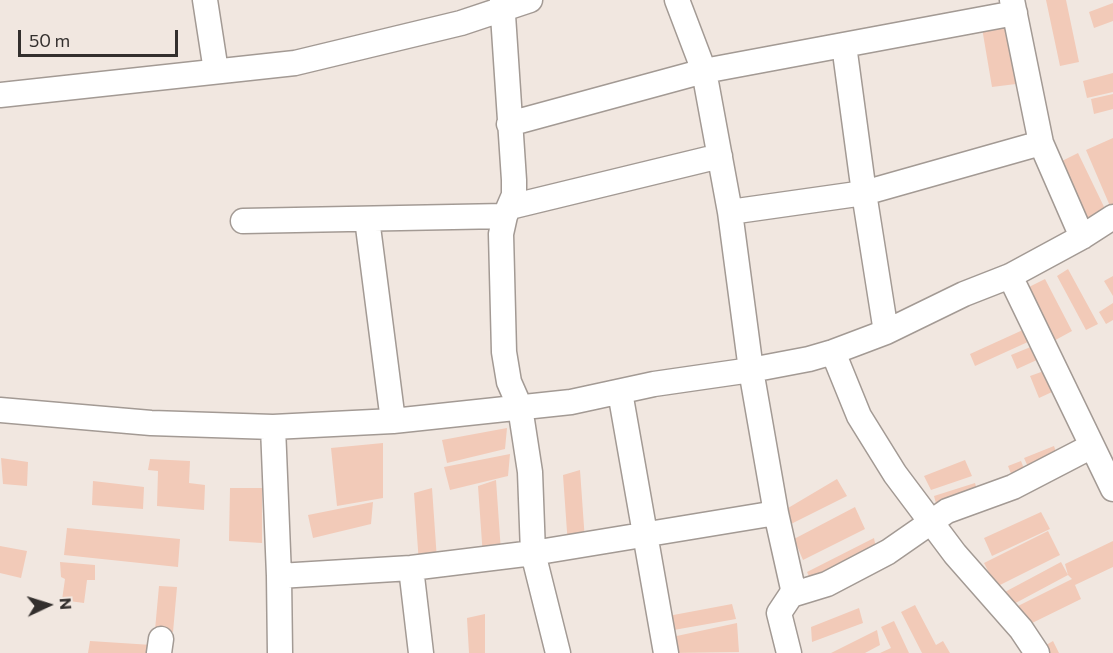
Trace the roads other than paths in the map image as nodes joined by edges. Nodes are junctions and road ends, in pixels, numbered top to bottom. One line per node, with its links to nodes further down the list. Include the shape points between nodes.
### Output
1 (204, 0): 7 (street)
2 (530, 0): 4 (street)
3 (677, 0): 8 (street)
4 (502, 4): 7 (street, via 461,23 296,63); 10 (street)
5 (1014, 6): 6 (street); 11 (street)
6 (844, 45): 8 (street); 13 (street)
7 (216, 71): 9 (street)
8 (704, 71): 10 (street); 12 (street)
9 (0, 95)
10 (509, 124): 14 (street, via 514,195)
11 (1041, 143): 13 (street); 19 (street)
12 (720, 156): 14 (street); 15 (street)
13 (864, 193): 15 (street); 21 (street)
14 (507, 212): 17 (street); 25 (street, via 501,234 504,352 509,382)
15 (730, 212): 23 (street)
16 (1113, 217): 19 (street)
17 (367, 219): 18 (street); 27 (street)
18 (243, 221)
19 (1082, 237): 20 (street)
20 (1010, 276): 21 (street); 29 (street)
21 (885, 332): 22 (street)
22 (833, 352): 23 (street); 32 (street, via 873,441)
23 (751, 370): 24 (street, via 684,378); 31 (street)
24 (620, 392): 25 (street); 33 (street)
25 (520, 408): 27 (street); 34 (street, via 530,472)
26 (0, 410): 28 (street, via 151,423)
27 (393, 421): 28 (street)
28 (273, 427): 36 (street)
29 (1092, 446): 30 (street); 32 (street, via 1013,487 947,512)
30 (1113, 489)
31 (776, 513): 33 (street); 37 (street, via 792,582)
32 (930, 523): 37 (street, via 888,552 837,579); 43 (street)
33 (645, 536): 34 (street); 41 (street)
34 (533, 553): 35 (street); 40 (street)
35 (411, 567): 36 (street); 39 (street)
36 (279, 576): 38 (street)
37 (791, 595): 42 (street, via 779,613)
38 (279, 653)
39 (421, 653)
40 (558, 653)
41 (666, 653)
42 (789, 653)
43 (1037, 653)

